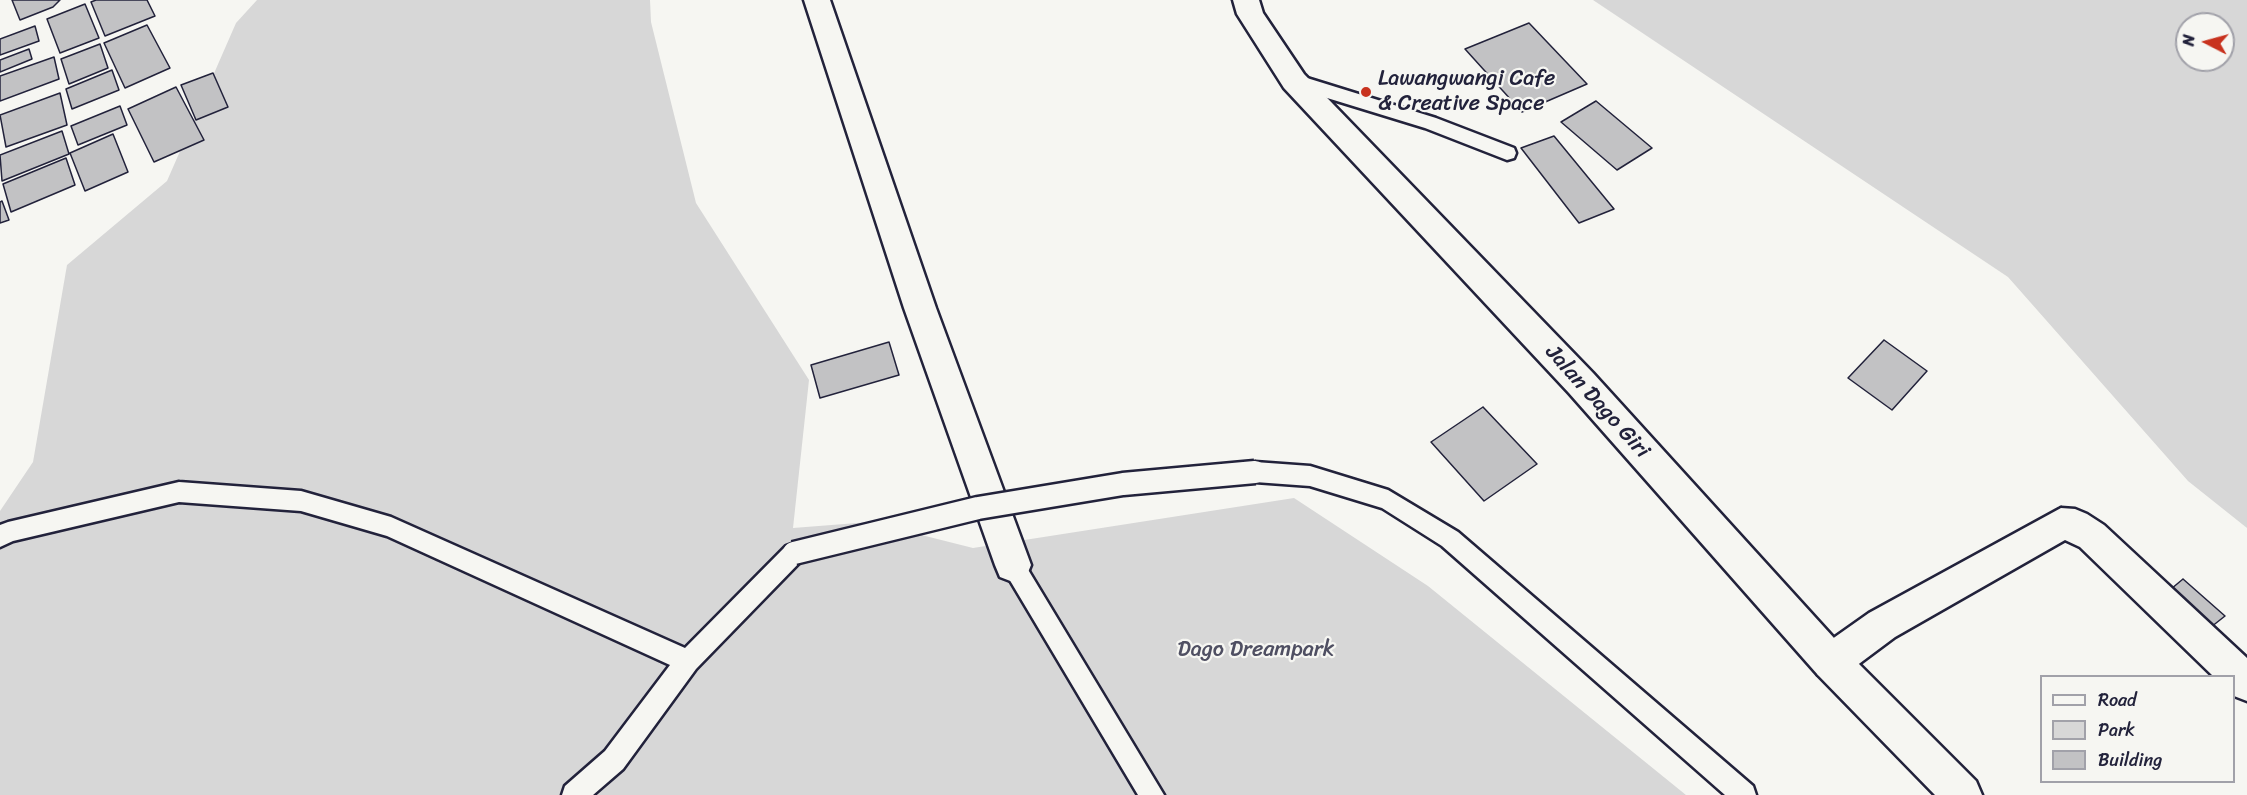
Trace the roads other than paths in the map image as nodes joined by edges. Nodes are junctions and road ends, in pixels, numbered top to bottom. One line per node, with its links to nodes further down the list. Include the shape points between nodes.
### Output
1 (817, 0): 6 (street, via 920,308)
2 (1246, 0): 3 (street, Jalan Dago Giri, via 1250,14)
3 (1294, 81): 4 (lane, via 1430,123); 8 (street, Jalan Dago Giri, via 1581,383)
4 (1507, 153)
5 (0, 537): 7 (lane, via 179,492 301,501 391,527)
6 (1013, 565): 11 (lane)
7 (688, 661): 10 (lane, via 614,760); 12 (lane, bridge, via 794,553 978,508 1123,484 1255,472 1311,476 1388,500 1450,539)
8 (1831, 662): 9 (street, via 1882,626 2061,524 2075,525 2092,536); 13 (street, Jalan Dago Giri)
9 (2247, 683)
10 (574, 795)
11 (1152, 795)
12 (1744, 795)
13 (1962, 795)

